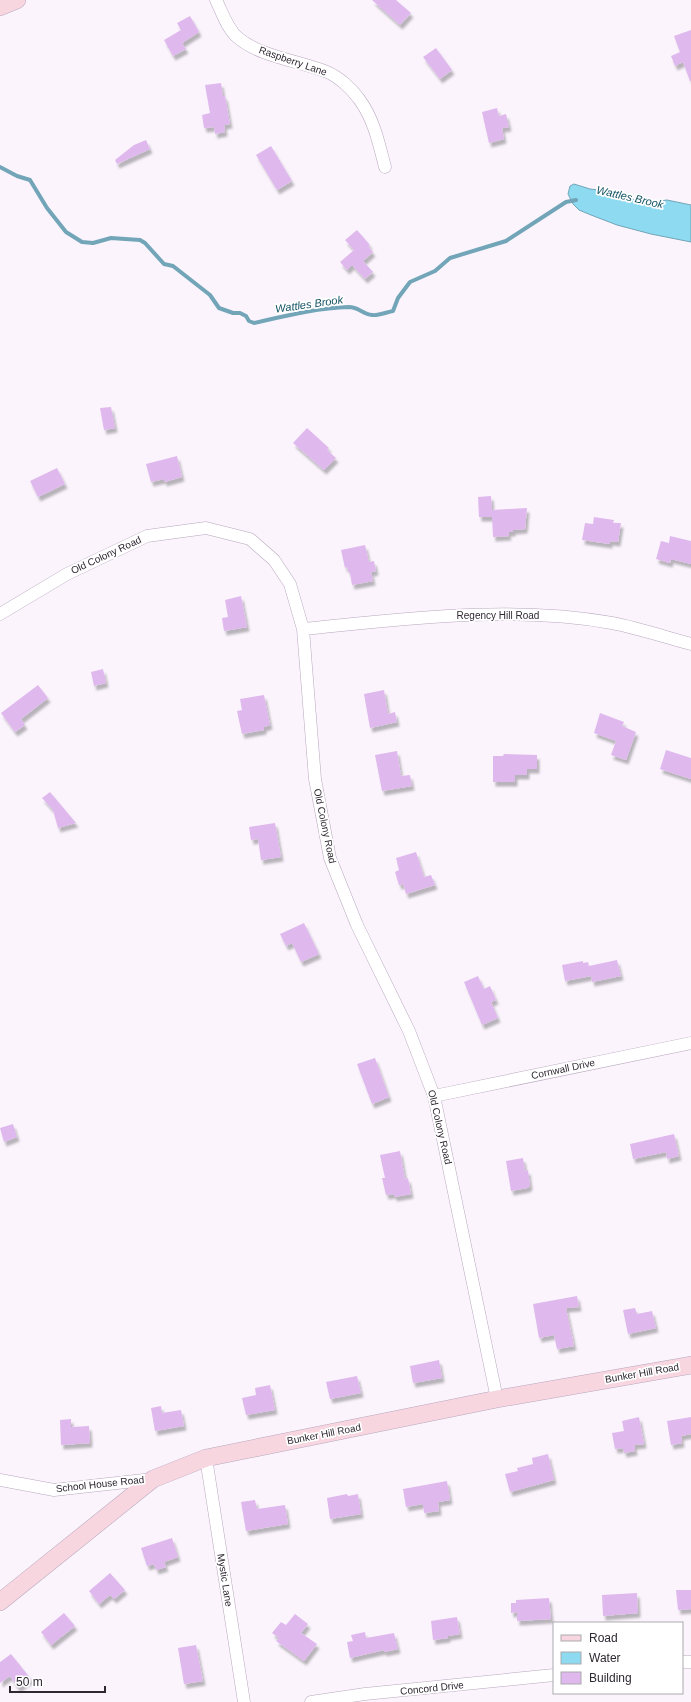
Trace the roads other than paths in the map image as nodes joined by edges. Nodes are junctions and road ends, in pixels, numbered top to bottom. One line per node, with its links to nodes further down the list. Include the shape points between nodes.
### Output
1 (17, 0): 3 (street)
2 (216, 0): 4 (street, Raspberry Lane, via 237,37 262,52 329,72 348,86 360,100 373,123)
3 (0, 7)
4 (385, 167)
5 (0, 614): 6 (street, Old Colony Road, via 67,574 146,536 206,528 250,539 274,560 290,584)
6 (303, 629): 7 (street, Regency Hill Road, via 456,615 546,616 612,623); 9 (street, Old Colony Road, via 315,779 330,858 356,924 409,1031)
7 (691, 644)
8 (691, 1043): 9 (street, Cornwall Drive)
9 (434, 1096): 11 (street, Old Colony Road)
10 (691, 1365): 11 (street, Bunker Hill Road)
11 (496, 1399): 12 (street, Bunker Hill Road)
12 (206, 1458): 13 (street, Bunker Hill Road); 18 (street, Mystic Lane)
13 (152, 1478): 14 (street, School House Road, via 54,1490); 15 (street, Bunker Hill Road)
14 (0, 1480)
15 (0, 1602)
16 (553, 1675): 17 (street, Concord Drive)
17 (366, 1698): 19 (street, Concord Drive)
18 (244, 1702)
19 (311, 1702)

